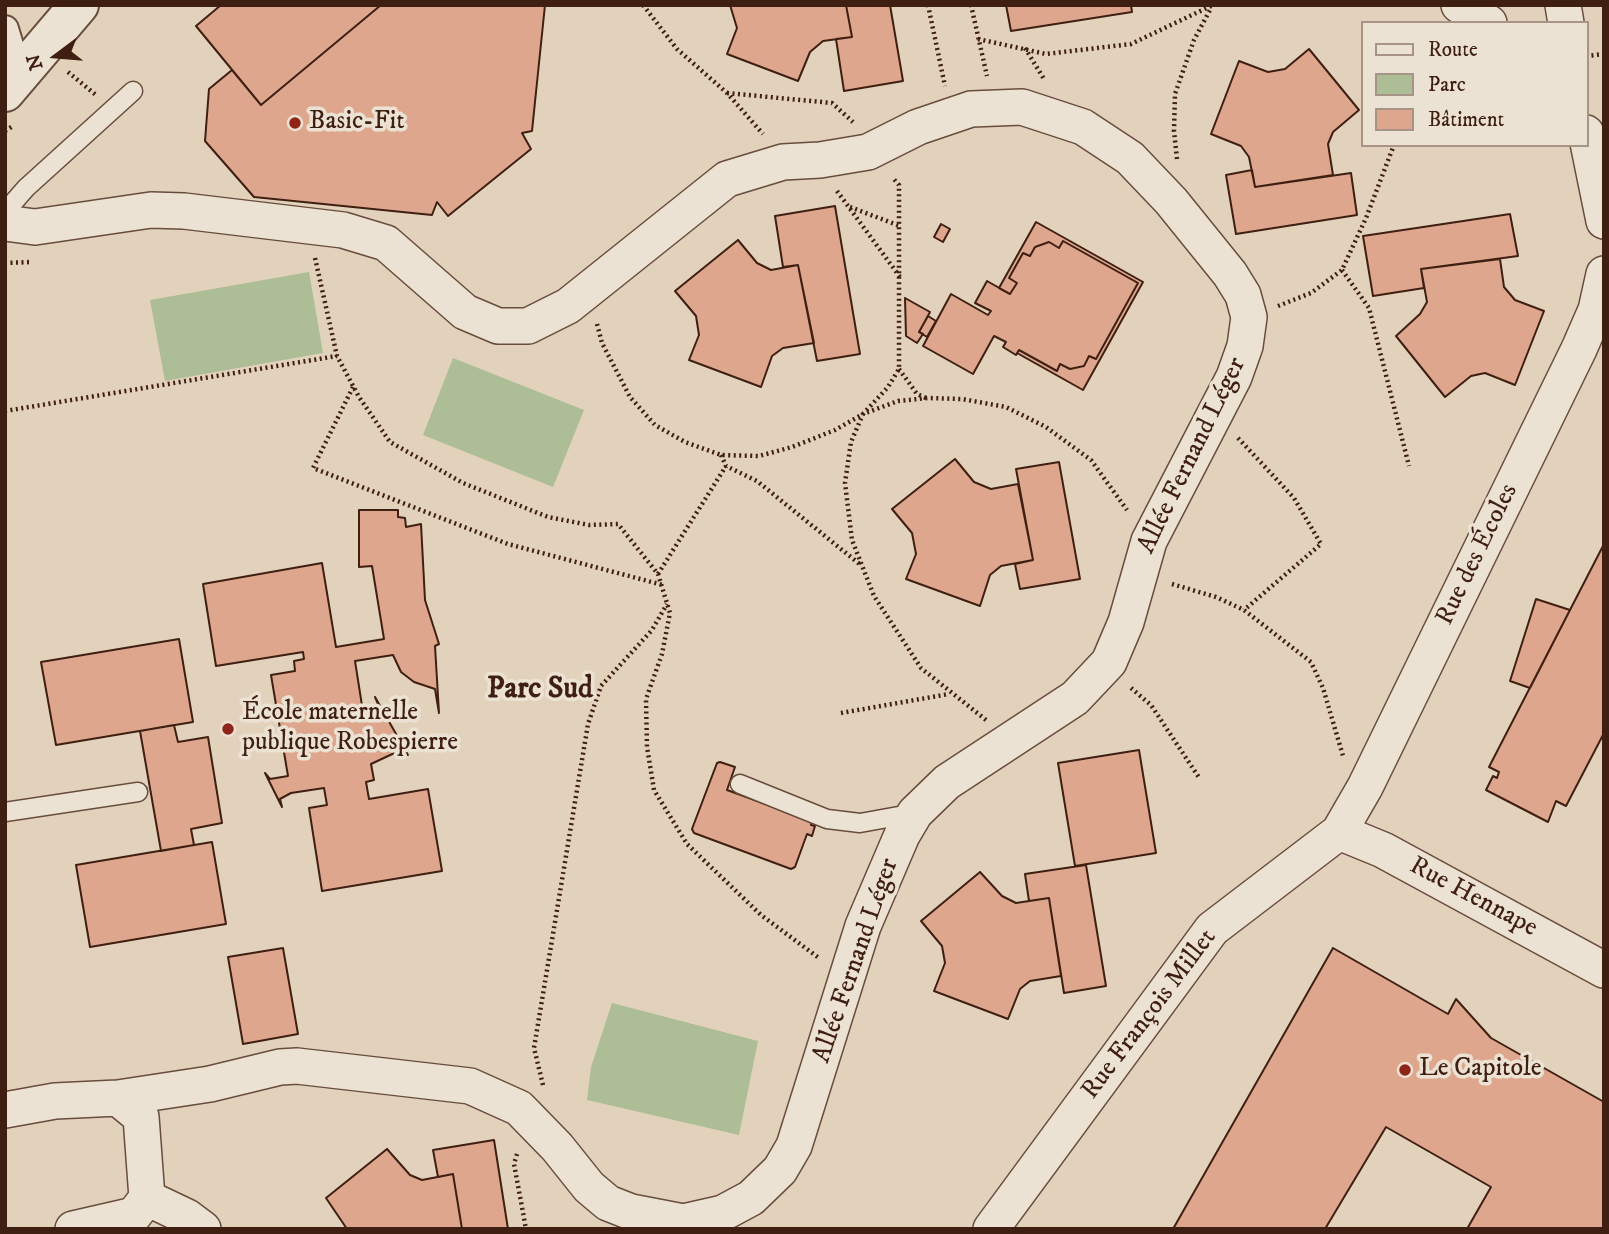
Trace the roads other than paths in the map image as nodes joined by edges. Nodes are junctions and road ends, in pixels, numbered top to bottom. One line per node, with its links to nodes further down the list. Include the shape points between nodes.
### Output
1 (79, 5): 5 (street)
2 (1459, 5): 3 (street)
3 (1486, 21)
4 (5, 29): 5 (street)
5 (12, 83)
6 (134, 91): 8 (lane)
7 (1588, 143): 9 (street)
8 (5, 212)
9 (1604, 221)
10 (5, 223): 15 (street, Allée Fernand Léger, via 34,228 151,210 315,226 386,243 464,313 498,326 528,326 568,306 709,190 739,174 868,152 950,114 994,106 1021,107 1083,127 1130,158 1230,274 1248,317 1245,346 1216,415 1143,557 1126,622 1104,667 1075,698 947,782)
11 (1604, 274): 16 (street, Rue des Écoles, via 1596,310 1579,349)
12 (740, 784): 15 (lane, via 827,819 860,823)
13 (138, 792): 14 (lane)
14 (5, 812)
15 (915, 813): 18 (street, Allée Fernand Léger, via 863,926 794,1146 767,1185 738,1207 683,1222 607,1203 519,1108 470,1086 297,1066)
16 (1339, 832): 17 (street, Rue Hennape, via 1383,850); 23 (street, Rue François Millet, via 1212,929)
17 (1604, 970)
18 (118, 1098): 19 (street, Allée Fernand Léger, via 55,1101); 20 (street, via 141,1117)
19 (5, 1110)
20 (147, 1198): 21 (street, via 134,1215); 22 (street)
21 (73, 1229)
22 (203, 1229)
23 (991, 1229)

